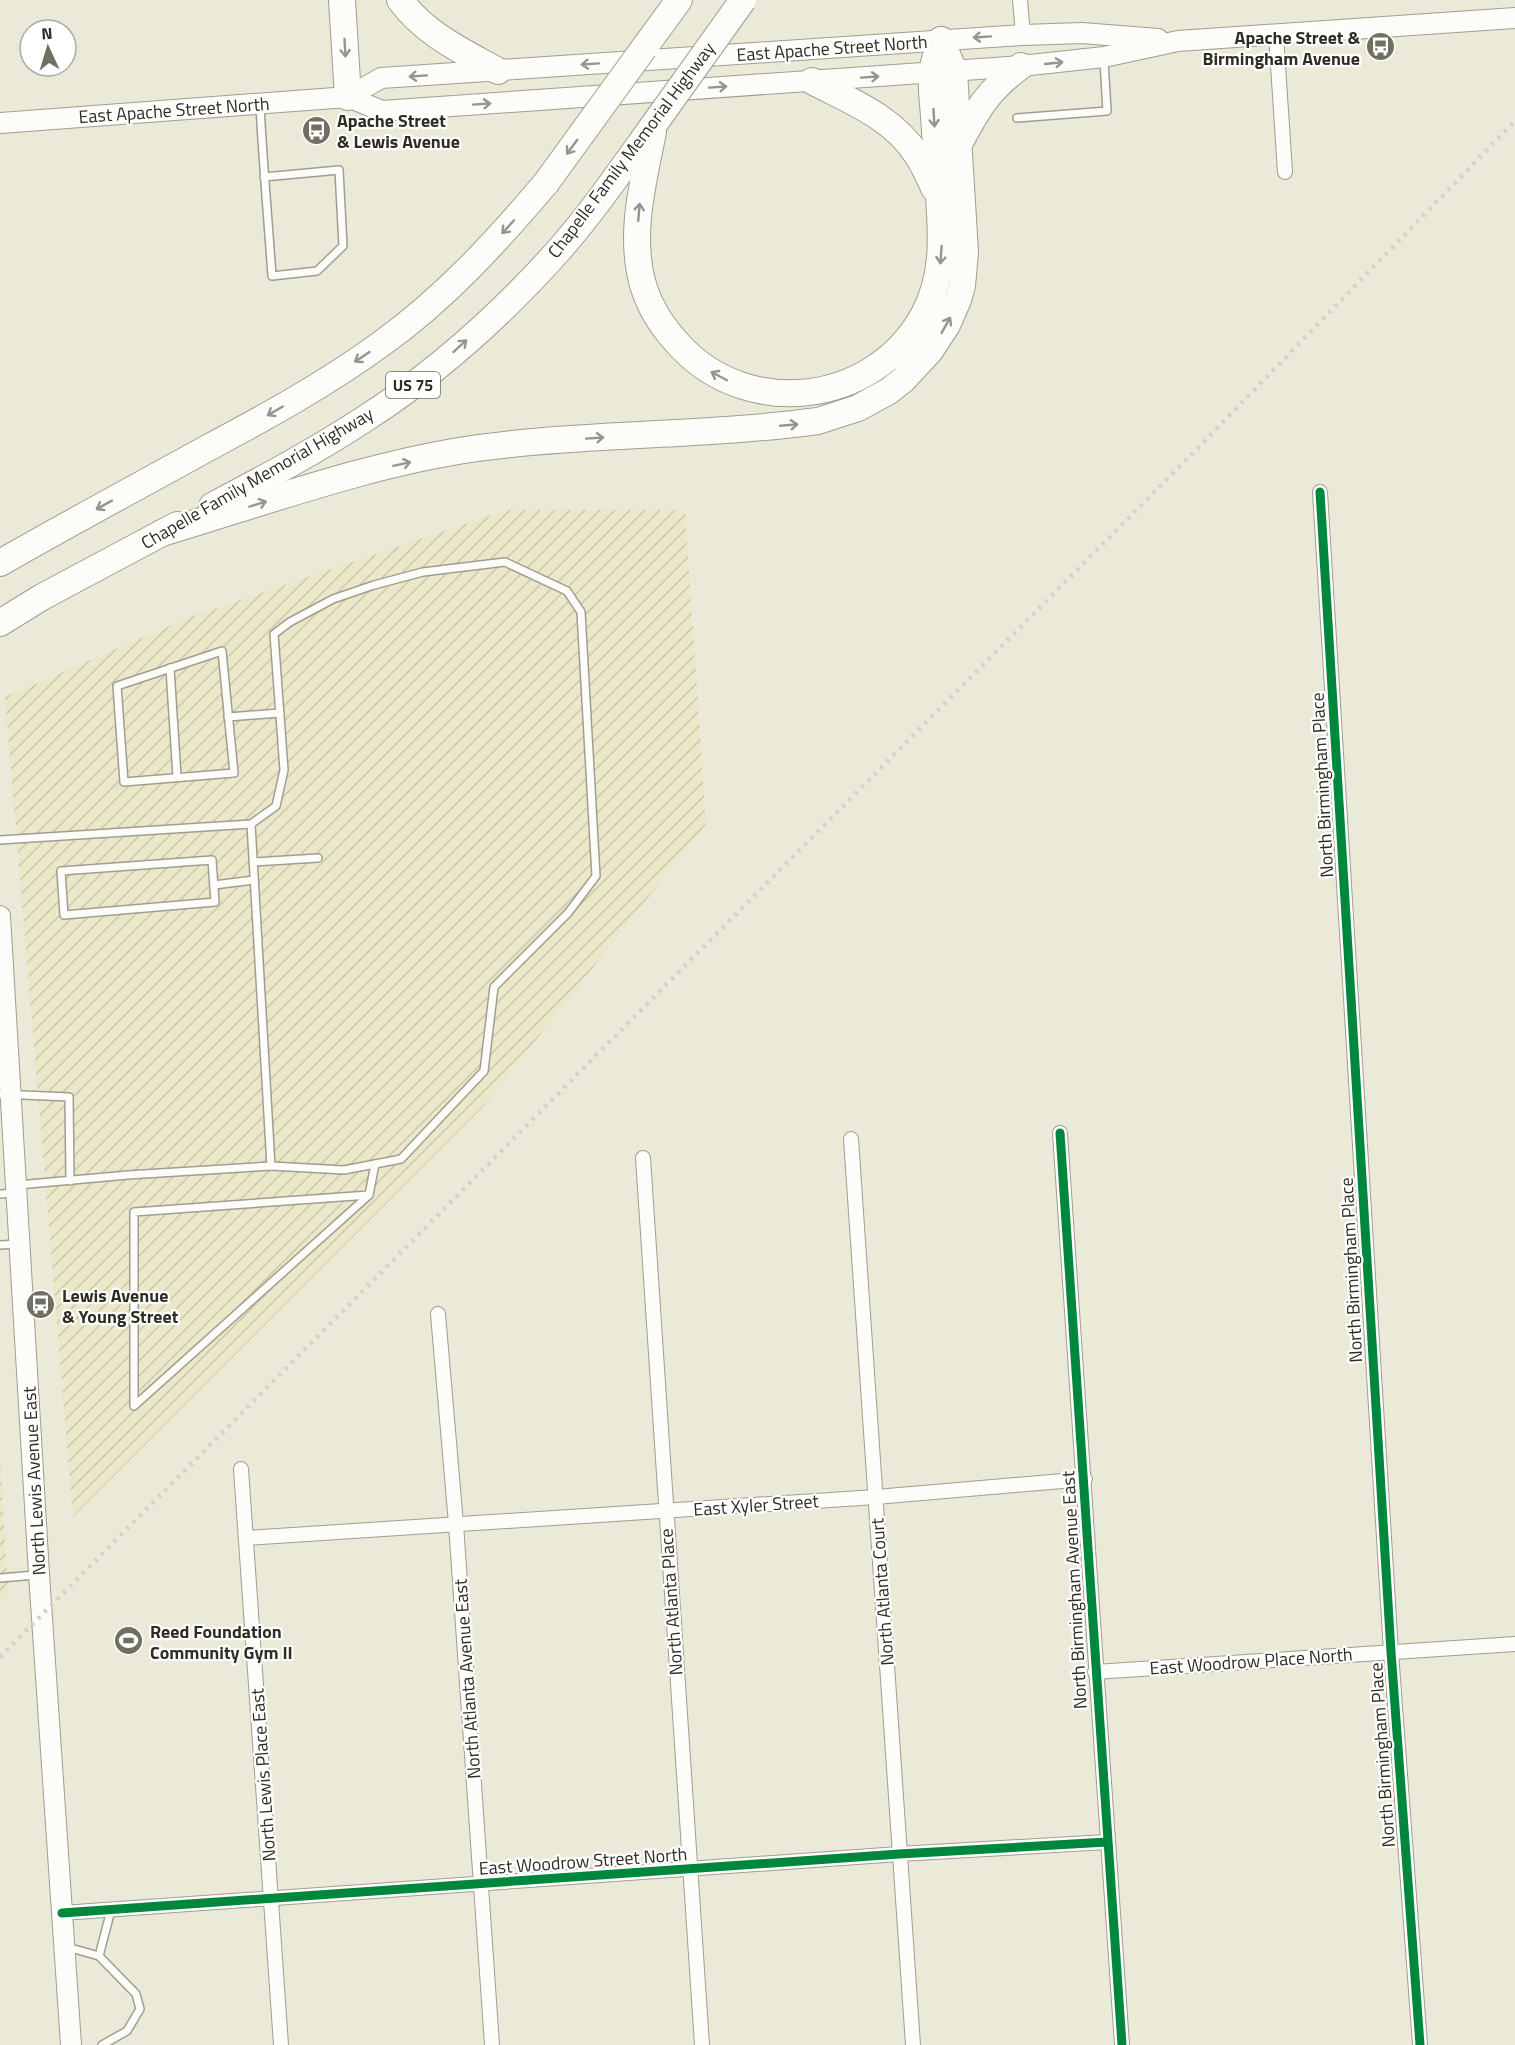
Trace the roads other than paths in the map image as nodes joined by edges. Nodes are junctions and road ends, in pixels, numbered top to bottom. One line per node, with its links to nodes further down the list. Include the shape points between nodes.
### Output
1 (342, 0): 18 (highway, one-way to 18)
2 (400, 0): 15 (highway, via 427,28)
3 (657, 0): 12 (highway)
4 (679, 0): 12 (highway, US 75)
5 (743, 0): 22 (highway, Chapelle Family Memorial Highway / US 75, bridge)
6 (1020, 0): 9 (street)
7 (1515, 18): 8 (main road, East Apache Street North)
8 (1276, 34): 11 (main road, East Apache Street North); 24 (street)
9 (1023, 35): 10 (main road, East Apache Street North, one-way to 10); 11 (main road, East Apache Street North, via 1082,33)
10 (941, 40): 15 (main road, East Apache Street North, one-way to 15); 16 (highway)
11 (1179, 41): 13 (main road, East Apache Street North)
12 (644, 48): 29 (highway, US 75, one-way to 29, bridge, via 546,183 468,270 381,344 262,418)
13 (1104, 57): 14 (main road, East Apache Street North, one-way to 13); 20 (lane, via 1107,111)
14 (1021, 66): 16 (main road, East Apache Street North); 23 (highway, via 1001,81 978,108)
15 (498, 71): 18 (main road, East Apache Street North, one-way to 18, via 381,78)
16 (943, 72): 17 (main road, East Apache Street North, one-way to 16); 23 (highway); 26 (highway, one-way to 26)
17 (812, 81): 18 (main road, East Apache Street North, one-way to 17, via 382,111); 26 (highway, via 866,108 891,126 917,155)
18 (348, 97): 19 (main road, East Apache Street North)
19 (259, 104): 21 (main road, East Apache Street North); 25 (lane)
20 (1017, 118)
21 (0, 123)
22 (655, 123): 26 (highway, one-way to 22, via 941,262 931,299 912,332 890,357 864,375 815,392 784,394 749,388 715,374 685,351 661,322 644,287 638,209); 28 (highway, Chapelle Family Memorial Highway / US 75, one-way to 22, via 363,420 448,357 559,249)
23 (958, 147): 28 (highway, one-way to 23, via 345,478 477,448 793,424 818,421 858,408 889,391 922,361 947,325 958,300 964,252)
24 (1285, 172)
25 (264, 177): 25 (lane, via 272,276 317,271 343,246 339,170)
26 (939, 196)
27 (1320, 492): 62 (street, North Birmingham Place)
28 (162, 533): 30 (highway, Chapelle Family Memorial Highway / US 75)
29 (0, 563)
30 (0, 623)
31 (170, 668): 33 (lane, via 222,651); 34 (lane); 34 (lane, via 117,686 124,782)
32 (280, 713): 33 (lane); 35 (lane, via 284,770 276,806); 46 (lane, via 274,634 333,598 423,572 505,562 567,591 581,612 596,876 568,913 494,987 484,1071 401,1159)
33 (228, 717): 34 (lane, via 234,773)
34 (177, 777)
35 (251, 824): 36 (lane); 38 (lane)
36 (0, 840)
37 (318, 858): 38 (lane)
38 (254, 862): 39 (lane)
39 (254, 880): 40 (lane); 47 (lane)
40 (214, 885): 40 (lane, via 212,860 61,871 64,915 215,902)
41 (0, 916): 42 (main road, North Lewis Avenue East)
42 (6, 1094): 48 (lane, via 69,1097); 49 (main road, North Lewis Avenue East)
43 (1060, 1133): 54 (street, North Birmingham Avenue East)
44 (851, 1139): 55 (street, North Atlanta Court)
45 (643, 1158): 56 (street, North Atlanta Place)
46 (375, 1164): 47 (lane, via 344,1170); 50 (lane)
47 (271, 1166): 48 (lane)
48 (70, 1181): 49 (lane)
49 (11, 1191): 51 (main road, North Lewis Avenue East)
50 (369, 1196): 50 (lane, via 186,1359 134,1406 134,1212)
51 (10, 1245): 59 (main road, North Lewis Avenue East)
52 (438, 1314): 57 (street, North Atlanta Avenue East)
53 (241, 1469): 58 (street, North Lewis Place East)
54 (1085, 1479): 55 (street, East Xyler Street); 63 (street, North Birmingham Avenue East)
55 (876, 1497): 56 (street, East Xyler Street); 65 (street, North Atlanta Court)
56 (665, 1511): 57 (street, East Xyler Street); 66 (street, North Atlanta Place)
57 (456, 1524): 58 (street, East Xyler Street); 67 (street, North Atlanta Avenue East)
58 (246, 1538): 68 (street, North Lewis Place East)
59 (39, 1575): 60 (lane); 70 (main road, North Lewis Avenue East)
60 (0, 1578)
61 (1515, 1644): 62 (street, East Woodrow Place North)
62 (1391, 1652): 63 (street, East Woodrow Place North); 80 (street, North Birmingham Place)
63 (1095, 1672): 64 (street, North Birmingham Avenue East)
64 (1107, 1842): 65 (street, East Woodrow Street North); 79 (street, North Birmingham Avenue East)
65 (899, 1854): 66 (street, East Woodrow Street North); 78 (street, North Atlanta Court)
66 (689, 1870): 67 (street, East Woodrow Street North); 77 (street, North Atlanta Place)
67 (481, 1885): 68 (street, East Woodrow Street North); 76 (street, North Atlanta Avenue East)
68 (271, 1898): 69 (street, East Woodrow Street North); 75 (street, North Lewis Place East)
69 (111, 1910): 70 (street, East Woodrow Street North); 72 (lane)
70 (62, 1913): 71 (main road, North Lewis Avenue East)
71 (65, 1947): 72 (lane); 73 (main road, North Lewis Avenue East)
72 (99, 1956): 74 (lane, via 136,1994 140,2009 127,2031)
73 (71, 2045)
74 (102, 2045)
75 (281, 2045)
76 (492, 2045)
77 (702, 2045)
78 (913, 2045)
79 (1122, 2045)
80 (1420, 2045)

